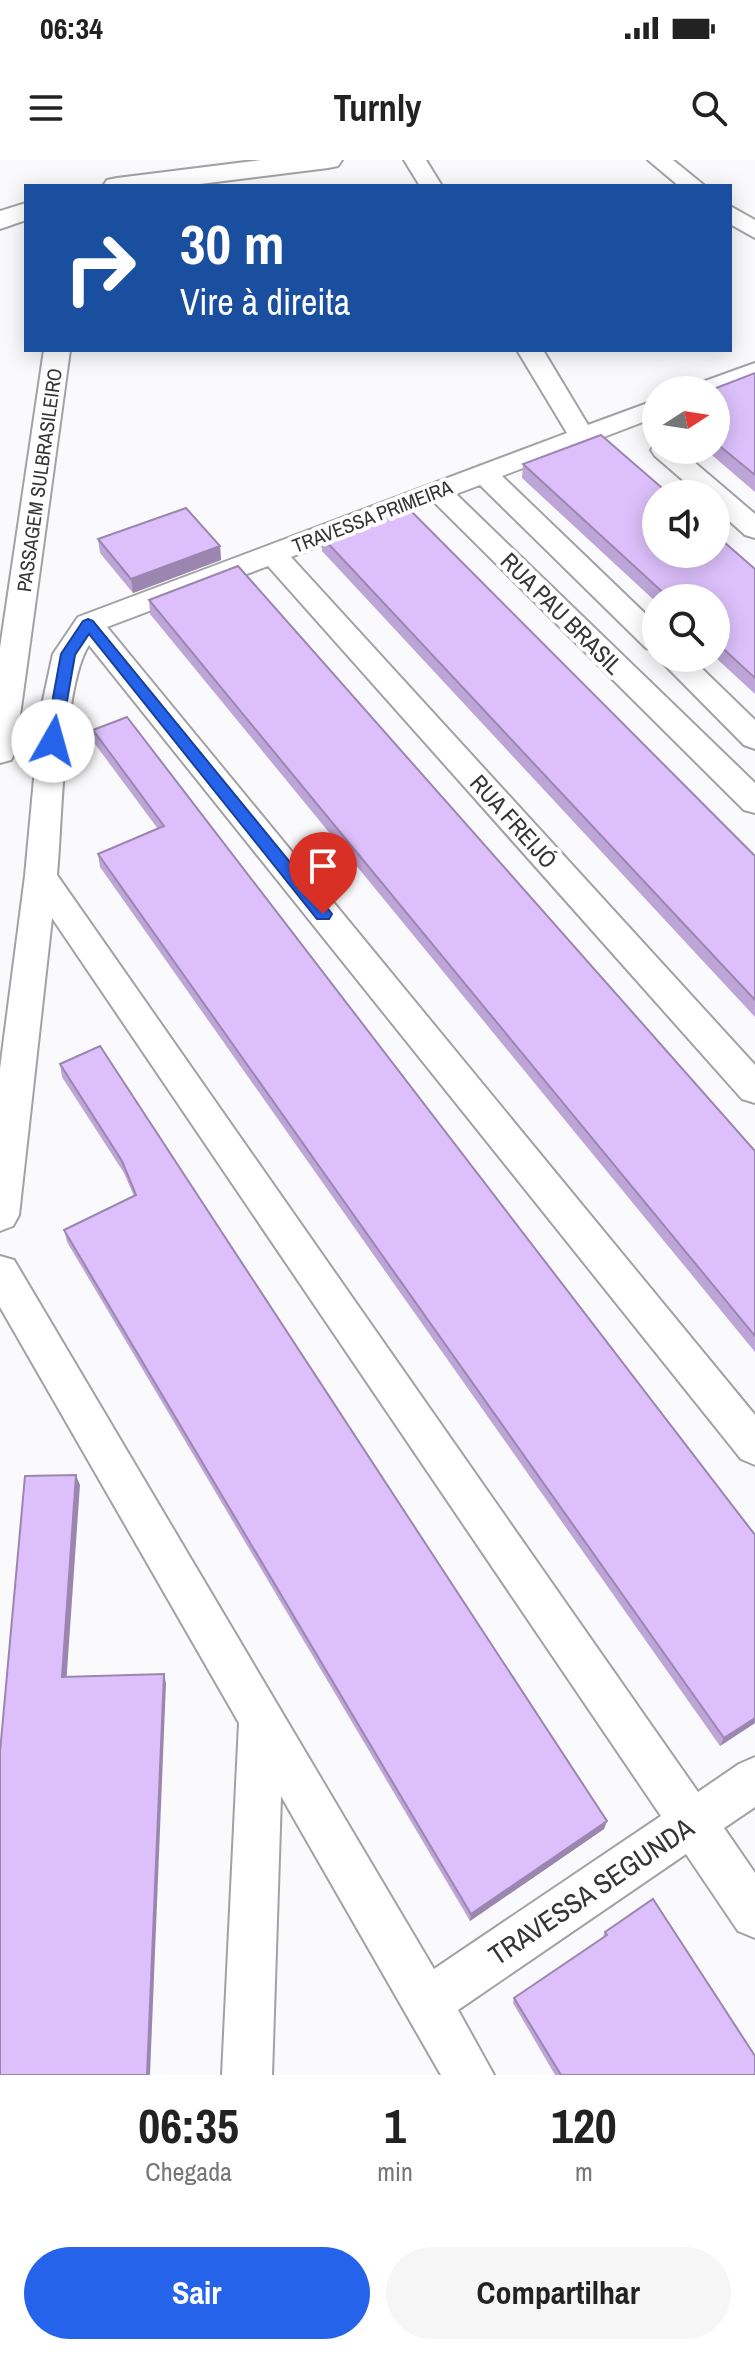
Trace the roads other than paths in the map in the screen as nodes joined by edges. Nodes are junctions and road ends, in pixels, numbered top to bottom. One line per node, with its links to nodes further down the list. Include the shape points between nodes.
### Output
1 (328, 160): 4 (street)
2 (415, 160): 5 (street)
3 (659, 160): 6 (street)
4 (133, 184)
5 (430, 184)
6 (691, 184)
7 (24, 212): 9 (street)
8 (732, 214): 10 (street)
9 (0, 220)
10 (755, 231)
11 (57, 352): 30 (street, PASSAGEM SULBRASILEIRO)
12 (531, 352): 18 (street)
13 (755, 371): 14 (street)
14 (730, 380)
15 (642, 414): 16 (street, TRAVESSA PRIMEIRA)
16 (628, 419): 17 (street); 18 (street, TRAVESSA PRIMEIRA)
17 (642, 431)
18 (582, 436): 20 (street, TRAVESSA PRIMEIRA)
19 (680, 464): 21 (street)
20 (483, 473): 22 (street, TRAVESSA PRIMEIRA); 27 (street, RUA PAU BRASIL)
21 (699, 480)
22 (438, 491): 25 (street, TRAVESSA PRIMEIRA); 31 (street, RUA PAU BRASIL)
23 (730, 507): 24 (street)
24 (755, 529)
25 (273, 554): 26 (street, TRAVESSA PRIMEIRA); 33 (street, RUA FREIJÓ)
26 (88, 624): 32 (street, via 68,654 55,714); 36 (street)
27 (642, 627)
28 (687, 672): 29 (street)
29 (755, 738)
30 (0, 752)
31 (755, 802)
32 (41, 876): 34 (street); 39 (street)
33 (755, 1089)
34 (0, 1215)
35 (0, 1272): 37 (street)
36 (755, 1446)
37 (261, 1724): 41 (street); 42 (street)
38 (755, 1780): 39 (street, TRAVESSA SEGUNDA)
39 (693, 1822): 40 (street); 41 (street, TRAVESSA SEGUNDA)
40 (755, 1914)
41 (427, 2002): 43 (street)
42 (247, 2075)
43 (469, 2075)

